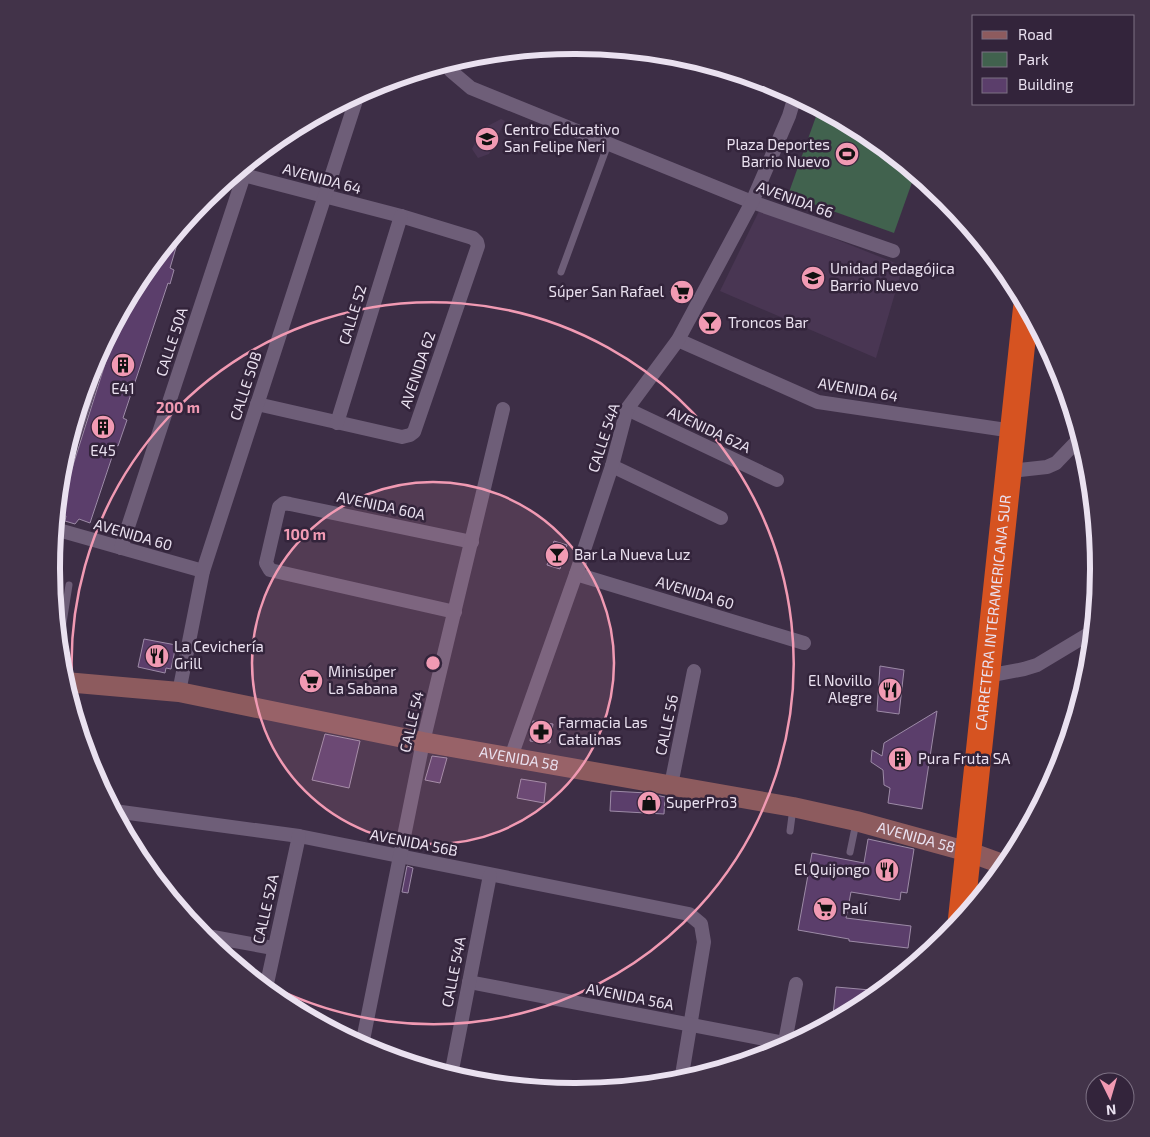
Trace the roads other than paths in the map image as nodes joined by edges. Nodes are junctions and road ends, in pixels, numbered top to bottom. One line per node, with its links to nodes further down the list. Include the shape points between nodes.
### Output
1 (450, 69): 4 (street, AVENIDA 66, via 471,88)
2 (355, 103): 7 (street, CALLE 50B)
3 (793, 103): 8 (street, CALLE 54A)
4 (608, 144): 8 (street, AVENIDA 66); 11 (lane)
5 (243, 175): 7 (street, AVENIDA 64)
6 (238, 179): 26 (street, CALLE 50A)
7 (324, 197): 9 (street, AVENIDA 64); 14 (street, CALLE 50B)
8 (752, 202): 10 (street, AVENIDA 66); 13 (street, CALLE 54A)
9 (401, 216): 17 (street, CALLE 52); 17 (street, AVENIDA 62, via 473,238 478,246 414,432 402,437)
10 (892, 251)
11 (561, 272)
12 (1025, 318): 18 (highway, CARRETERA INTERAMERICANA SUR)
13 (678, 340): 16 (street, CALLE 54A); 18 (street, AVENIDA 64, via 818,402)
14 (257, 404): 17 (street, AVENIDA 62); 27 (street, CALLE 50B)
15 (504, 408): 25 (street, CALLE 54)
16 (627, 409): 20 (street, CALLE 54A); 22 (street, AVENIDA 62A)
17 (337, 423)
18 (1013, 432): 21 (highway, CARRETERA INTERAMERICANA SUR)
19 (1074, 444): 21 (street, via 1056,463 1047,467)
20 (612, 466): 23 (street); 28 (street, CALLE 54A)
21 (1010, 472): 35 (highway, CARRETERA INTERAMERICANA SUR)
22 (777, 480)
23 (721, 518)
24 (61, 532): 26 (street, AVENIDA 60)
25 (472, 542): 30 (street, CALLE 54); 30 (street, AVENIDA 60A, via 284,503 279,507 266,563 270,570)
26 (121, 548): 27 (street, AVENIDA 60)
27 (203, 571): 37 (street, CALLE 50B)
28 (576, 574): 33 (street, AVENIDA 60); 39 (street, CALLE 54A)
29 (69, 585): 31 (lane)
30 (455, 612): 38 (street, CALLE 54)
31 (63, 621)
32 (1085, 636): 35 (street, via 1024,670)
33 (804, 643)
34 (694, 671): 40 (street, CALLE 56)
35 (986, 676): 47 (highway, CARRETERA INTERAMERICANA SUR)
36 (73, 683): 37 (main road, AVENIDA 58)
37 (179, 692): 38 (main road, AVENIDA 58)
38 (423, 742): 39 (main road, AVENIDA 58); 48 (street, CALLE 54)
39 (511, 757): 40 (main road, AVENIDA 58)
40 (671, 785): 41 (main road, AVENIDA 58)
41 (793, 807): 43 (main road, AVENIDA 58); 44 (lane)
42 (122, 812): 45 (street, AVENIDA 56B)
43 (856, 821): 46 (lane); 47 (main road, AVENIDA 58)
44 (790, 830)
45 (298, 836): 48 (street, AVENIDA 56B); 53 (street, CALLE 52A)
46 (850, 852)
47 (969, 852): 49 (main road, AVENIDA 58); 51 (highway, CARRETERA INTERAMERICANA SUR)
48 (400, 857): 50 (street, AVENIDA 56B); 58 (street, CALLE 54)
49 (997, 862)
50 (490, 875): 55 (street, CALLE 54A); 57 (street, AVENIDA 56B, via 689,914 701,924 704,942)
51 (962, 908)
52 (217, 938): 53 (street)
53 (273, 948): 54 (street, CALLE 52A)
54 (267, 981)
55 (469, 982): 57 (street, AVENIDA 56A); 61 (street, CALLE 54A)
56 (796, 984): 59 (street)
57 (690, 1026): 60 (street, AVENIDA 56A); 62 (street)
58 (364, 1037)
59 (785, 1038)
60 (774, 1043)
61 (452, 1068)
62 (683, 1071)

